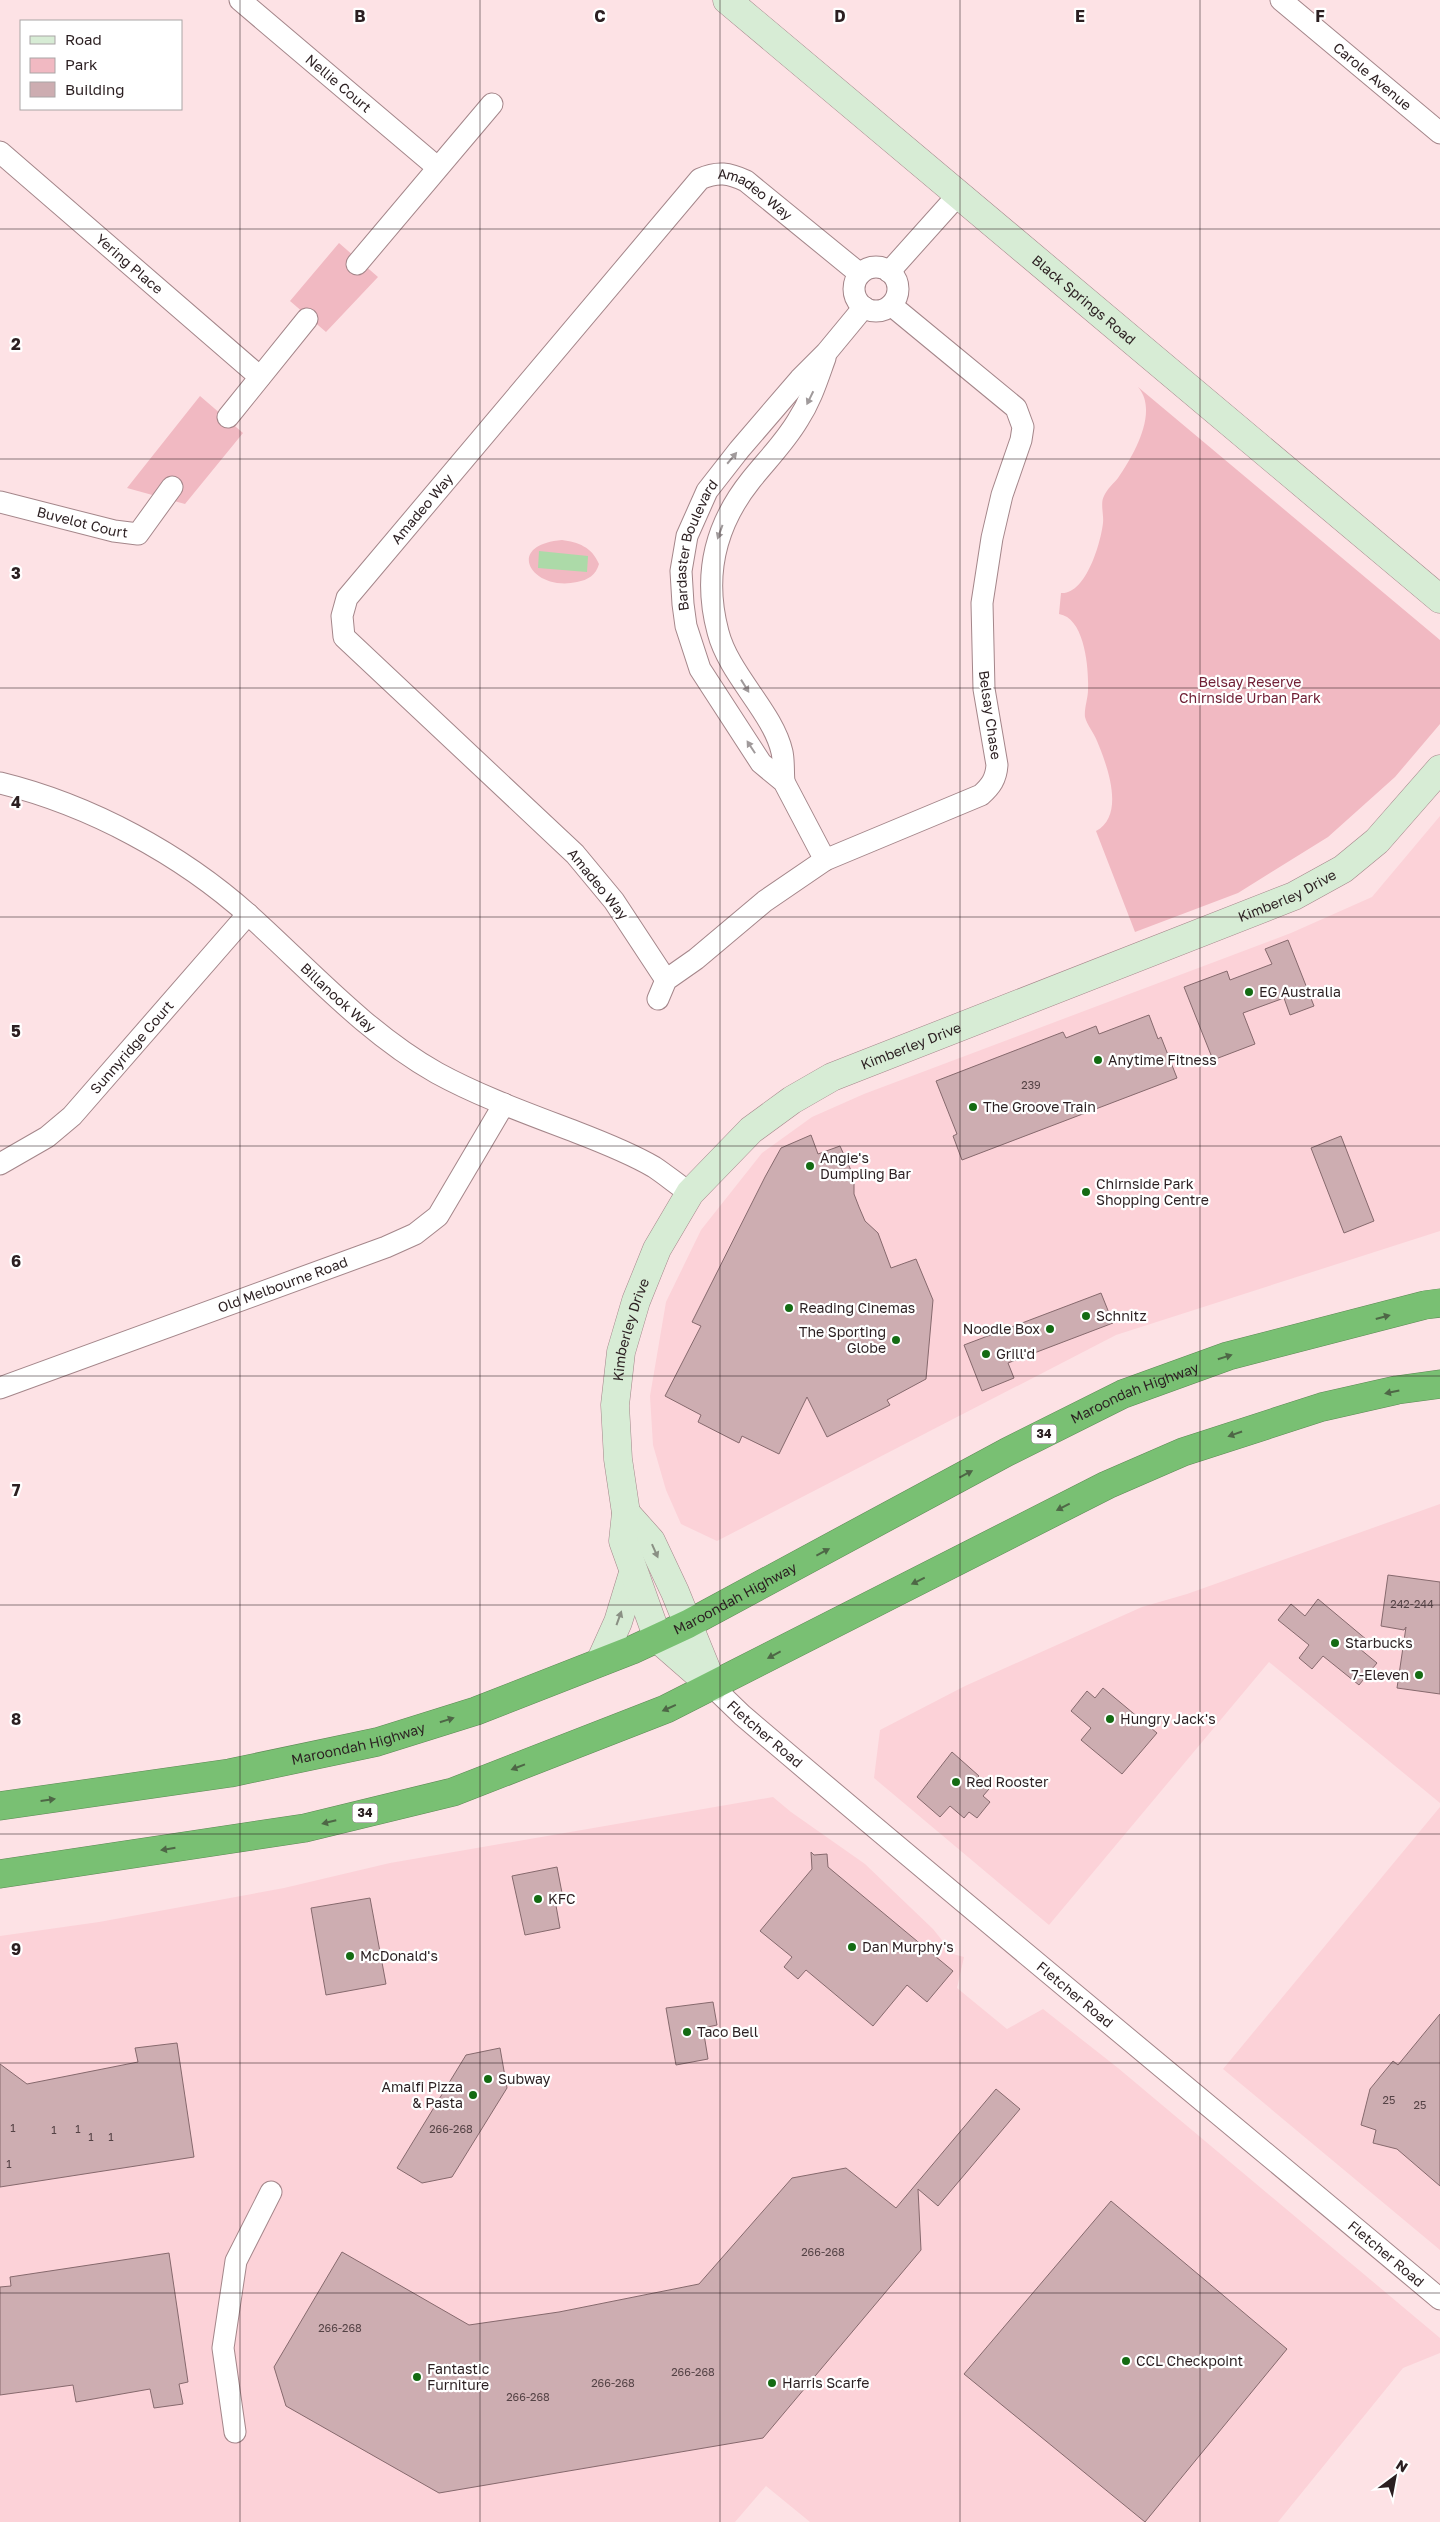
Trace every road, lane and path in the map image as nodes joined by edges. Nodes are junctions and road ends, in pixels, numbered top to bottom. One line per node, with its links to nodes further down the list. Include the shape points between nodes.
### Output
1 (240, 0): 7 (street, Nellie Court)
2 (728, 0): 8 (main road, Black Springs Road)
3 (1281, 0): 5 (street, Carole Avenue)
4 (492, 104): 7 (street)
5 (1440, 133)
6 (0, 152): 16 (street, Yering Place)
7 (437, 167): 9 (street)
8 (958, 195): 10 (street); 20 (main road, Black Springs Road)
9 (357, 264)
10 (889, 272): 11 (street, via 871,268); 12 (street, via 898,288)
11 (860, 274): 13 (street, via 854,292); 26 (street, Amadeo Way, via 746,182 730,174 718,173 700,179 347,598 342,616 344,637 576,854 614,901)
12 (892, 305): 13 (street, via 875,311); 24 (street, Belsay Chase, via 1016,408 1023,427 992,538 982,604 984,689 996,776 980,795)
13 (864, 308): 15 (street, Bardaster Boulevard)
14 (307, 319): 16 (street)
15 (826, 353): 22 (street, Bardaster Boulevard, one-way to 22, via 812,397 797,422 731,510 716,543 711,570 711,603 718,634 730,662 774,732 782,752); 22 (street, Bardaster Boulevard, one-way to 15, via 761,763 700,669 686,626 682,571 687,536 707,491 800,379)
16 (260, 377): 17 (street)
17 (228, 417)
18 (172, 487): 19 (street, Buvelot Court, via 138,534)
19 (0, 502)
20 (1440, 599)
21 (1440, 769): 29 (main road, Kimberley Drive, via 1377,841 1343,868 1294,896 832,1077 792,1100 751,1130)
22 (784, 782): 24 (street, Bardaster Boulevard)
23 (0, 783): 25 (street, Billanook Way, via 82,811 129,834 213,885)
24 (825, 860): 26 (street, Belsay Chase, via 766,901)
25 (248, 914): 27 (street, Billanook Way, via 336,996 392,1042 437,1072); 28 (street, Sunnyridge Court, via 72,1116 47,1137)
26 (662, 989)
27 (504, 1104): 29 (street, Billanook Way, via 607,1144 653,1167); 32 (street, Old Melbourne Road, via 438,1216 414,1234)
28 (0, 1164)
29 (690, 1194): 33 (main road, Kimberley Drive, via 657,1249 636,1301 621,1352 616,1405 618,1458)
30 (1440, 1303): 35 (highway, Maroondah Highway / 34, one-way to 30, via 1123,1394 1228,1356)
31 (1440, 1384): 38 (highway, 34, one-way to 38, via 1322,1407 1182,1452 1106,1485)
32 (0, 1388)
33 (626, 1513): 34 (main road, Kimberley Drive, via 623,1541); 35 (main road, one-way to 35, via 651,1541)
34 (633, 1573): 36 (main road, Kimberley Drive); 37 (main road, one-way to 34, via 618,1622)
35 (688, 1624): 36 (highway, Maroondah Highway / 34); 38 (main road)
36 (658, 1639): 37 (highway, Maroondah Highway / 34); 38 (main road, Kimberley Drive)
37 (600, 1662): 39 (highway, Maroondah Highway / 34, one-way to 37, via 230,1773 377,1742 476,1711)
38 (713, 1687): 40 (highway, 34, one-way to 40, via 658,1712 453,1792 305,1828); 42 (street, Fletcher Road, via 967,1906)
39 (0, 1806)
40 (0, 1874)
41 (271, 2192): 43 (street, via 234,2271 223,2348)
42 (1440, 2299)
43 (235, 2432)

